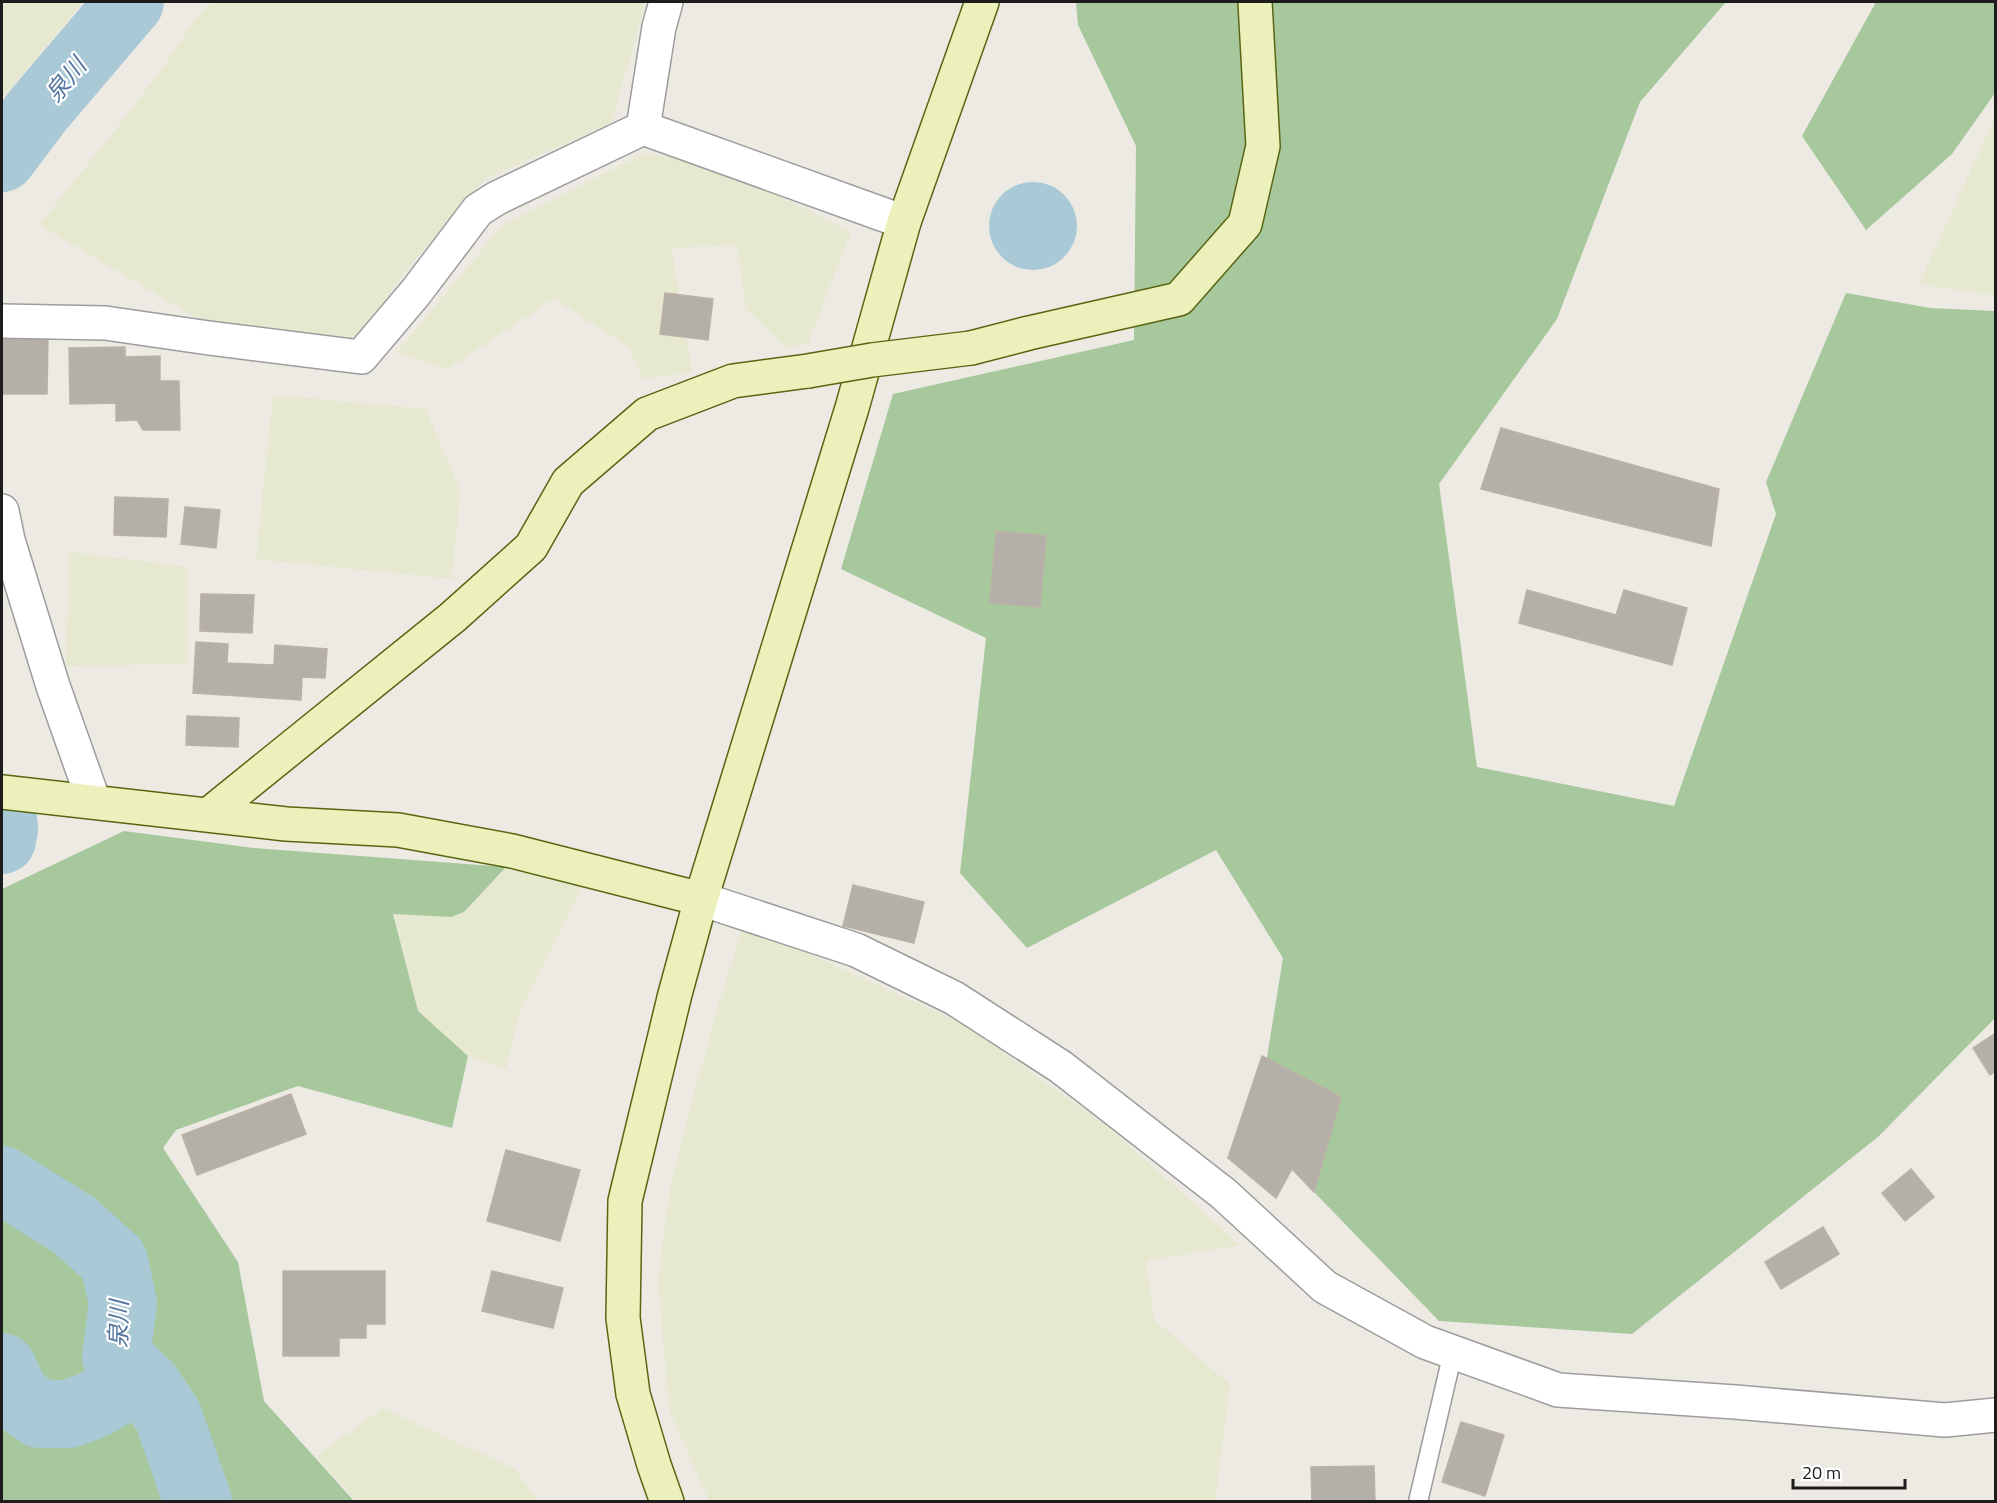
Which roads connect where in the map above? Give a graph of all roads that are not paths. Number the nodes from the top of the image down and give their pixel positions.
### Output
1 (666, 2) edge
2 (982, 2) edge
3 (1255, 2) edge
4 (644, 128) junction
5 (904, 222) junction
6 (2, 321) edge
7 (2, 511) edge
8 (2, 792) edge
9 (94, 802) junction
10 (208, 815) junction
11 (701, 898) junction
12 (1453, 1352) junction
13 (1995, 1415) edge
14 (667, 1502) edge
15 (1418, 1502) edge

1 - 4 street
2 - 5 street
3 - 10 street, bridge
4 - 5 street
4 - 6 street
5 - 11 street
7 - 9 street
8 - 9 street
9 - 10 street
10 - 11 street
11 - 12 street
11 - 14 street
12 - 13 street
12 - 15 lane

